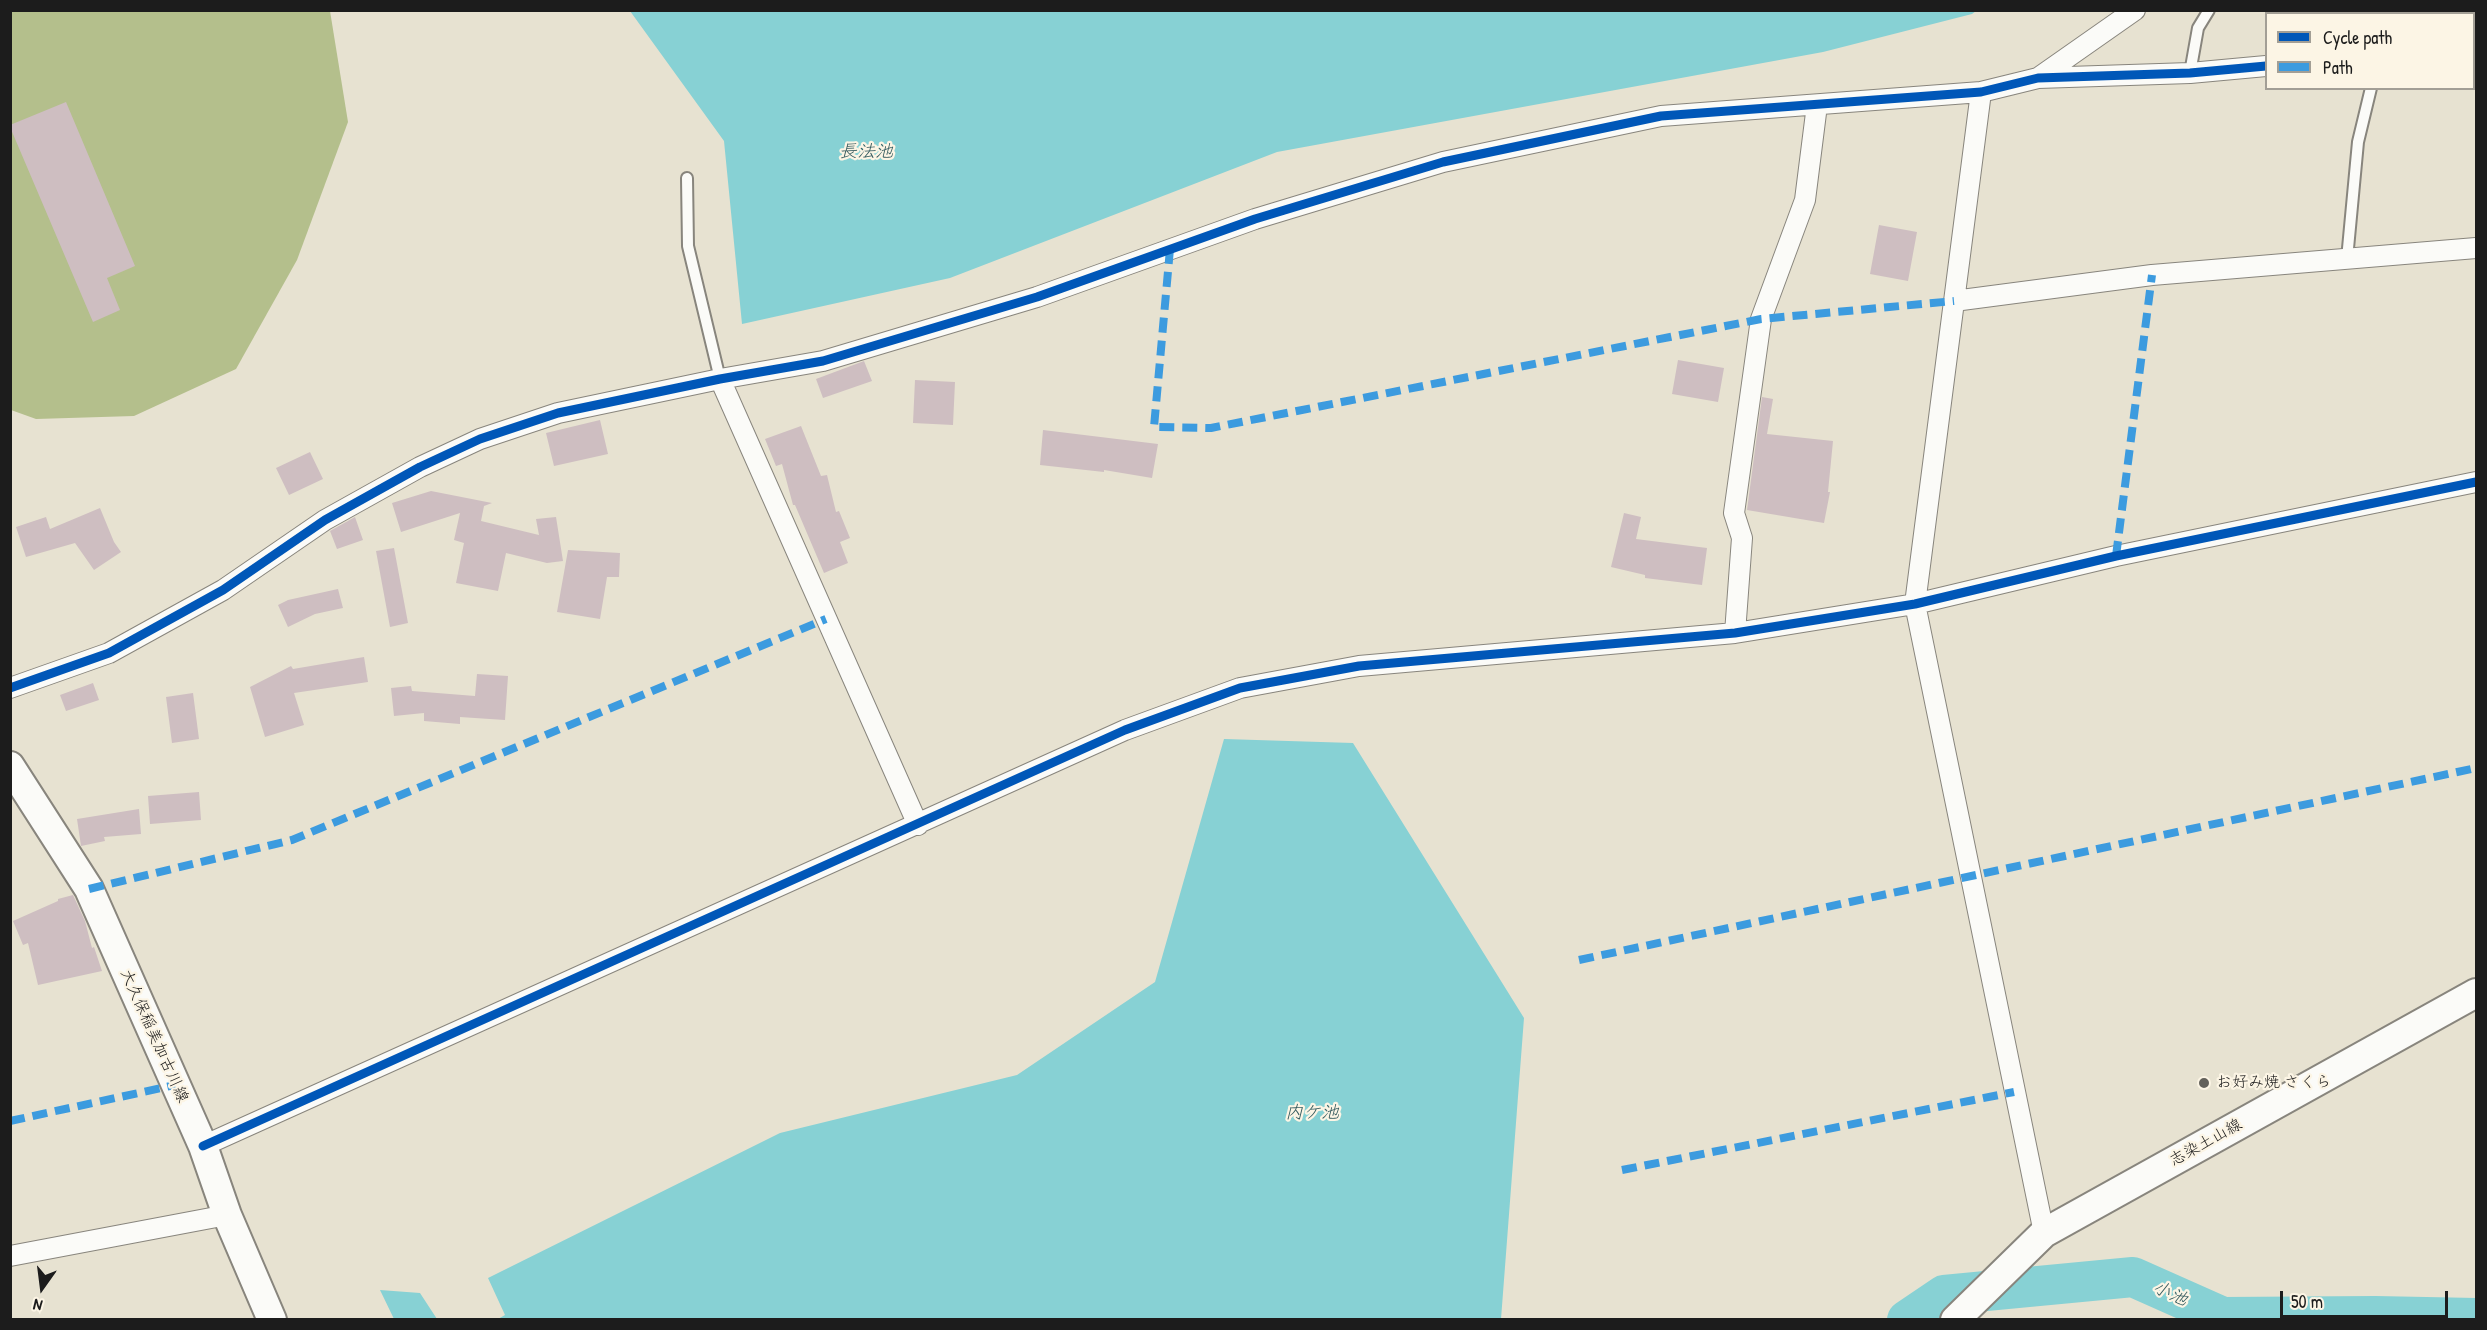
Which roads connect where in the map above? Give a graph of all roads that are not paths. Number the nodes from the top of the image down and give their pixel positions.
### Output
1 (2134, 10) edge
2 (2209, 10) edge
3 (2265, 66) edge
4 (2190, 73) junction
5 (2038, 78) junction
6 (2371, 90) edge
7 (1981, 92) junction
8 (1817, 105) junction
9 (687, 178) dead end
10 (2476, 248) edge
11 (2347, 259) junction
12 (1954, 301) junction
13 (720, 379) junction
14 (2476, 482) edge
15 (1915, 604) junction
16 (1735, 633) junction
17 (10, 688) edge
18 (10, 766) edge
19 (918, 825) junction
20 (2476, 993) edge
21 (203, 1146) junction
22 (226, 1215) junction
23 (2044, 1233) junction
24 (10, 1256) edge
25 (272, 1320) edge
26 (1955, 1320) edge

1 - 5 street
2 - 4 lane
3 - 4 street
4 - 5 street
5 - 7 street
6 - 11 lane
7 - 8 street
7 - 12 street
8 - 13 street
8 - 16 street
9 - 13 lane
10 - 11 street
11 - 12 street
12 - 15 street
13 - 17 street
13 - 19 street
14 - 15 street
15 - 16 street
15 - 23 street
16 - 19 street
18 - 21 main road, 大久保稲美加古川線
19 - 21 street
20 - 23 main road, 志染土山線
21 - 22 main road, 大久保稲美加古川線
22 - 24 street
22 - 25 main road, 大久保稲美加古川線
23 - 26 main road, 志染土山線

